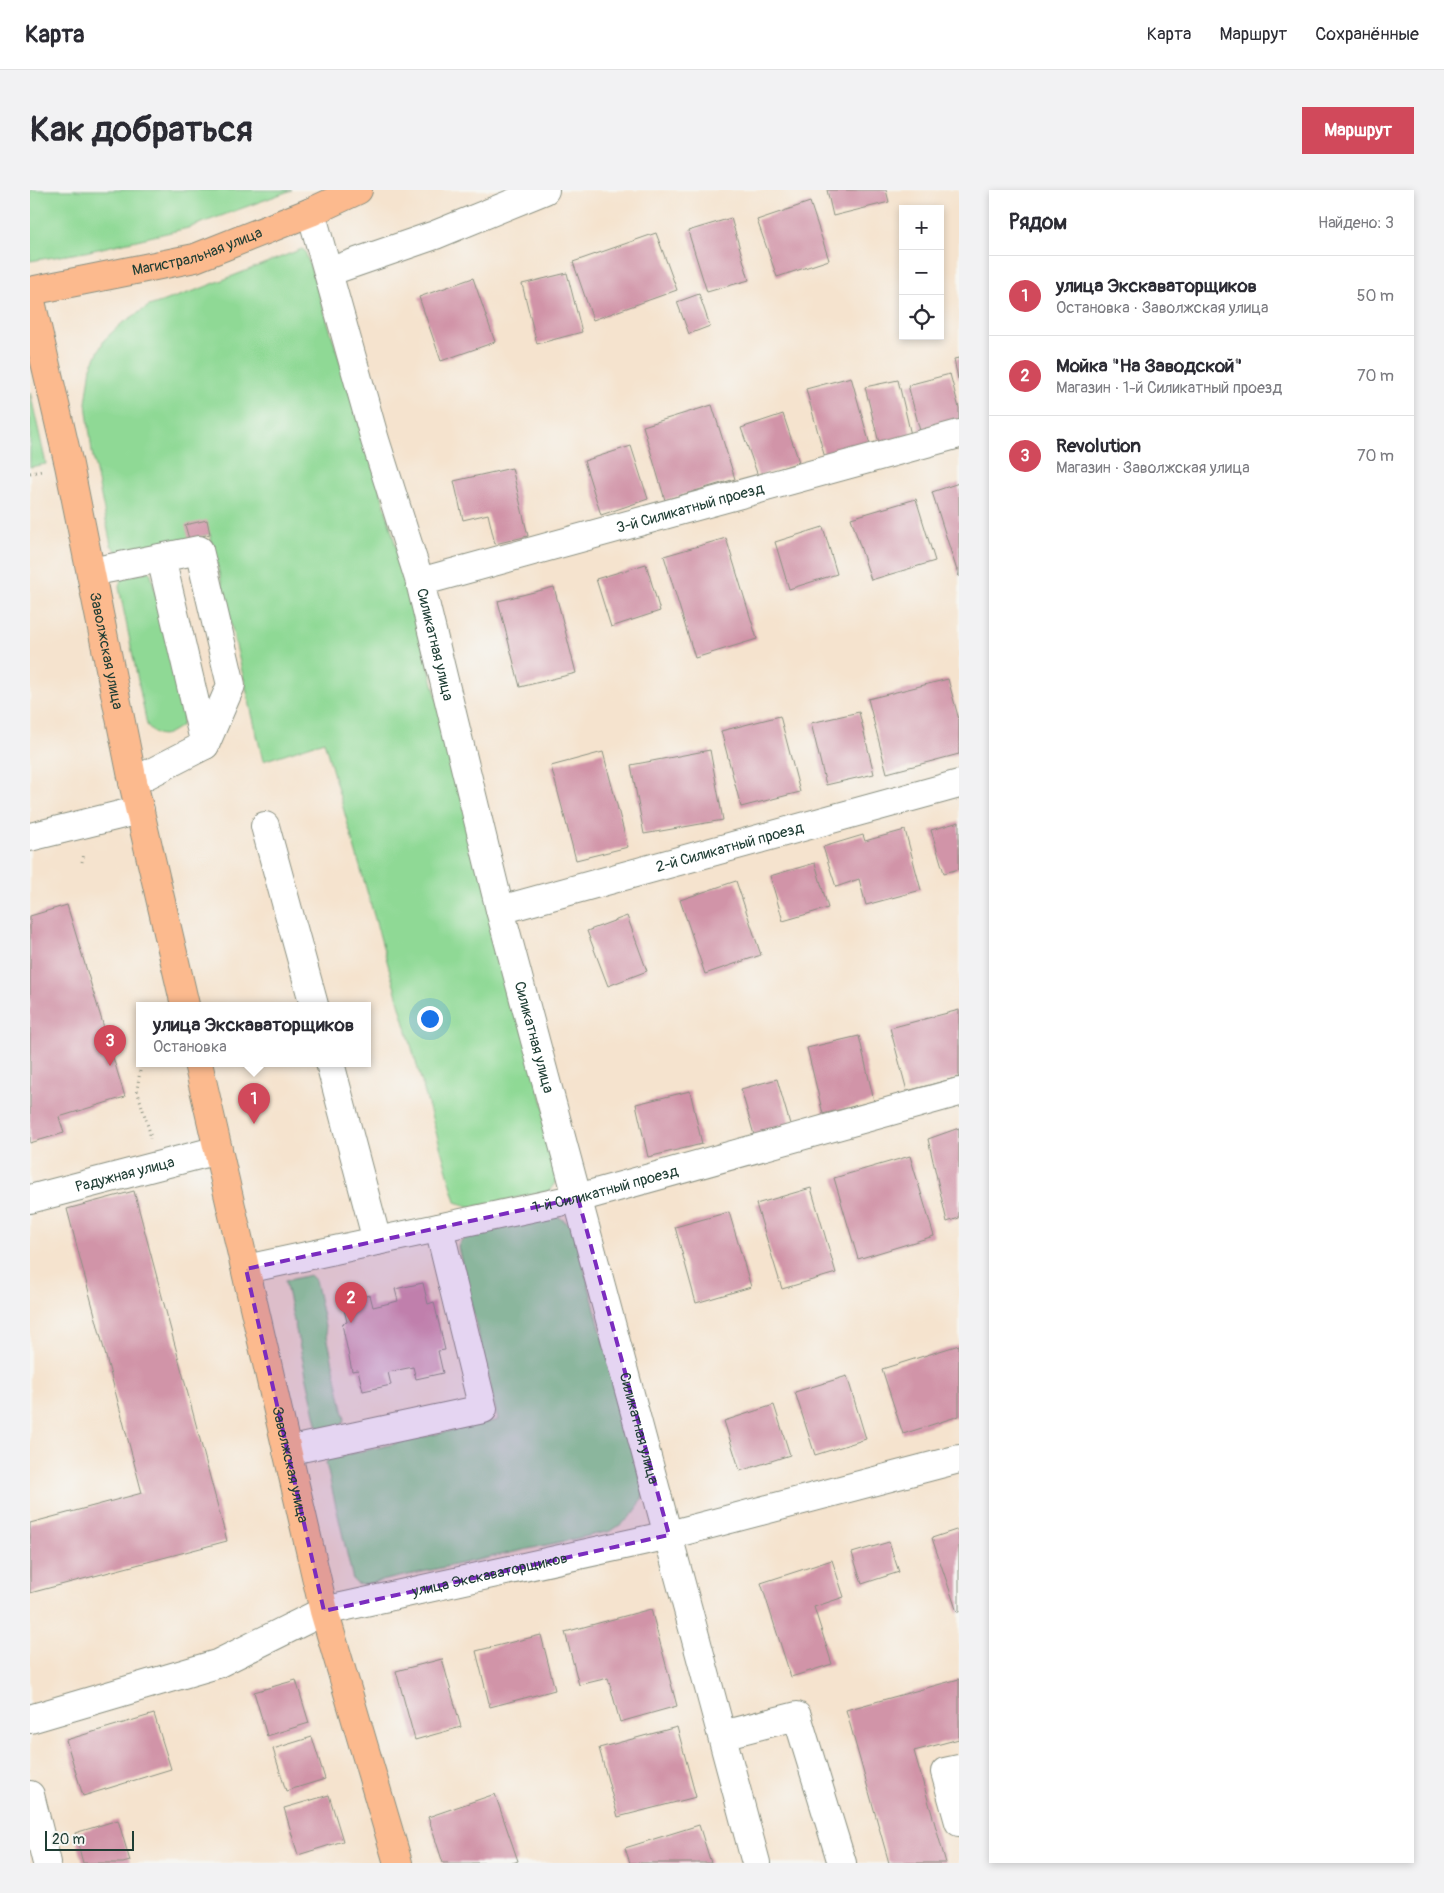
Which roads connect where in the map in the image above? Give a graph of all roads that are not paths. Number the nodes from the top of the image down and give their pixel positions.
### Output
1 (358, 190) edge
2 (545, 190) edge
3 (311, 212) junction
4 (328, 272) junction
5 (30, 290) edge
6 (30, 296) edge
7 (959, 434) edge
8 (161, 558) junction
9 (91, 572) junction
10 (420, 582) junction
11 (205, 745) junction
12 (133, 782) junction
13 (959, 784) edge
14 (140, 810) junction
15 (265, 826) dead end
16 (30, 837) edge
17 (500, 910) junction
18 (184, 1002) edge
19 (313, 1002) edge
20 (199, 1067) edge
21 (331, 1067) edge
22 (959, 1092) edge
23 (218, 1150) junction
24 (578, 1198) junction
25 (30, 1199) edge
26 (439, 1228) junction
27 (377, 1241) junction
28 (246, 1268) junction
29 (288, 1451) junction
30 (959, 1459) edge
31 (670, 1535) junction
32 (324, 1611) junction
33 (30, 1719) edge
34 (722, 1735) junction
35 (959, 1769) edge
36 (30, 1795) edge
37 (959, 1822) edge
38 (46, 1863) edge
39 (398, 1863) edge
40 (756, 1863) edge
41 (842, 1863) edge

1 - 3 main road, Магистральная улица
2 - 4 street
3 - 4 street, Силикатная улица
3 - 5 main road, Магистральная улица
4 - 10 street, Силикатная улица
6 - 9 main road, Заволжская улица
7 - 10 street, 3-й Силикатный проезд
8 - 9 street
8 - 11 street
8 - 11 street
9 - 12 main road, Заволжская улица
10 - 17 street, Силикатная улица
11 - 12 street
12 - 14 main road, Заволжская улица
13 - 17 street, 2-й Силикатный проезд
14 - 16 street
14 - 18 main road, Заволжская улица
15 - 19 street
17 - 24 street, Силикатная улица
20 - 23 main road, Заволжская улица
21 - 27 street
22 - 24 street, 1-й Силикатный проезд
23 - 25 street, Радужная улица
23 - 28 main road, Заволжская улица
24 - 26 street, 1-й Силикатный проезд
24 - 31 street, Силикатная улица
26 - 27 street, 1-й Силикатный проезд
26 - 29 street
27 - 28 street, 1-й Силикатный проезд
28 - 29 main road, Заволжская улица
29 - 32 main road, Заволжская улица
30 - 31 street, улица Экскаваторщиков
31 - 32 street, улица Экскаваторщиков
31 - 34 street, Силикатная улица
32 - 33 street, улица Экскаваторщиков
32 - 39 main road, Заволжская улица
34 - 40 street, Силикатная улица
34 - 41 street
35 - 37 street
36 - 38 street

